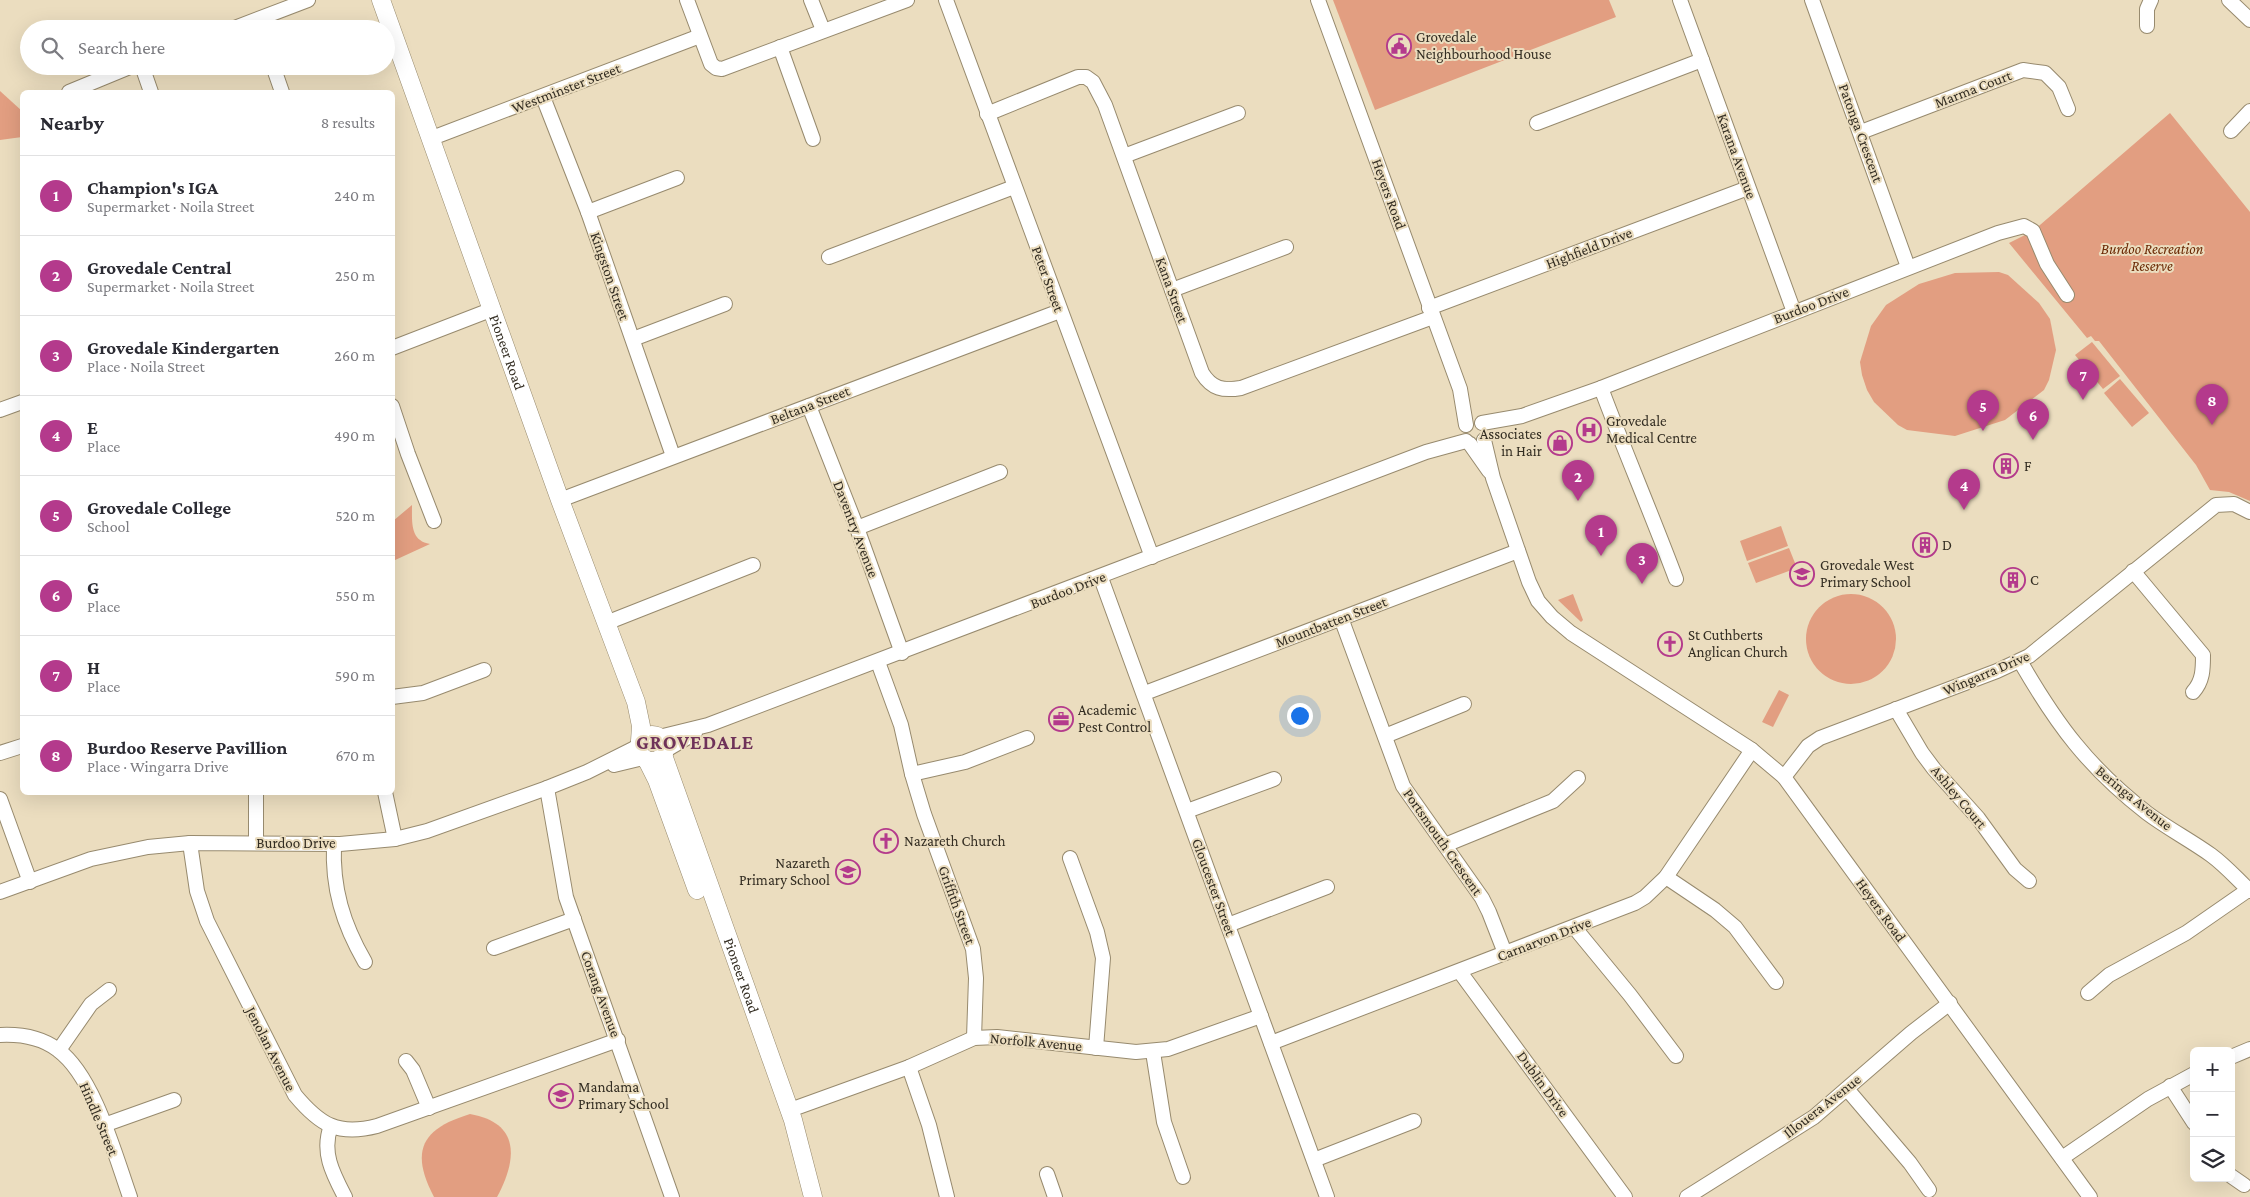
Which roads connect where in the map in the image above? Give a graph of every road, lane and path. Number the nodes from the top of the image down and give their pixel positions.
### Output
1 (308, 0) edge
2 (382, 0) edge
3 (687, 0) edge
4 (812, 0) edge
5 (907, 0) edge
6 (946, 0) edge
7 (1318, 0) edge
8 (1680, 0) edge
9 (1812, 0) edge
10 (2151, 0) edge
11 (2229, 0) edge
12 (266, 20) edge
13 (389, 20) edge
14 (2250, 20) edge
15 (2147, 26) dead end
16 (823, 30) junction
17 (395, 36) edge
18 (700, 36) junction
19 (780, 47) junction
20 (1702, 60) junction
21 (110, 75) edge
22 (145, 75) edge
23 (276, 75) edge
24 (74, 90) edge
25 (150, 90) edge
26 (281, 90) edge
27 (543, 97) junction
28 (2068, 109) dead end
29 (2250, 111) edge
30 (1238, 112) dead end
31 (987, 114) junction
32 (1537, 123) dead end
33 (2231, 131) dead end
34 (1861, 132) junction
35 (432, 138) junction
36 (812, 139) dead end
37 (1124, 156) junction
38 (677, 178) dead end
39 (1014, 187) junction
40 (1748, 188) junction
41 (588, 212) junction
42 (1286, 247) dead end
43 (829, 257) dead end
44 (1908, 267) junction
45 (1172, 290) junction
46 (2067, 294) dead end
47 (724, 304) dead end
48 (493, 310) junction
49 (1060, 311) junction
50 (1794, 312) junction
51 (1431, 313) junction
52 (632, 339) junction
53 (395, 347) edge
54 (1601, 388) junction
55 (20, 403) edge
56 (809, 406) junction
57 (0, 410) edge
58 (395, 415) edge
59 (1474, 433) junction
60 (673, 456) junction
61 (1000, 472) dead end
62 (560, 500) junction
63 (2250, 512) edge
64 (434, 522) dead end
65 (857, 528) junction
66 (1519, 553) junction
67 (1152, 558) junction
68 (753, 566) dead end
69 (2133, 571) junction
70 (1101, 578) junction
71 (1676, 579) dead end
72 (1341, 618) junction
73 (606, 623) junction
74 (902, 653) junction
75 (2020, 661) junction
76 (878, 662) junction
77 (484, 670) dead end
78 (2193, 692) dead end
79 (1145, 693) junction
80 (395, 696) edge
81 (1464, 704) dead end
82 (1896, 709) junction
83 (1385, 736) junction
84 (1026, 738) dead end
85 (20, 747) edge
86 (652, 748) junction
87 (1752, 750) junction
88 (0, 753) edge
89 (912, 774) junction
90 (1784, 777) junction
91 (1578, 778) dead end
92 (1274, 779) dead end
93 (547, 788) junction
94 (256, 795) edge
95 (386, 795) edge
96 (0, 799) edge
97 (1187, 811) junction
98 (395, 839) junction
99 (256, 843) junction
100 (190, 844) junction
101 (334, 844) junction
102 (1445, 845) junction
103 (1070, 858) dead end
104 (1666, 876) junction
105 (2029, 881) dead end
106 (30, 882) junction
107 (1327, 888) dead end
108 (2249, 891) edge
109 (0, 892) edge
110 (574, 919) junction
111 (1228, 925) junction
112 (1574, 928) junction
113 (494, 948) dead end
114 (1505, 954) junction
115 (366, 962) dead end
116 (1460, 972) junction
117 (1776, 982) dead end
118 (109, 990) dead end
119 (2088, 993) dead end
120 (1950, 1003) junction
121 (1261, 1016) junction
122 (0, 1035) edge
123 (974, 1038) junction
124 (618, 1040) junction
125 (1271, 1043) junction
126 (1096, 1048) junction
127 (2250, 1049) edge
128 (59, 1050) junction
129 (1153, 1052) junction
130 (2235, 1055) edge
131 (1676, 1056) dead end
132 (406, 1061) dead end
133 (909, 1067) junction
134 (2190, 1076) edge
135 (2170, 1086) junction
136 (1847, 1089) junction
137 (174, 1100) dead end
138 (429, 1108) junction
139 (784, 1112) junction
140 (2190, 1117) edge
141 (1414, 1121) dead end
142 (104, 1125) junction
143 (331, 1126) junction
144 (2062, 1158) junction
145 (1314, 1160) junction
146 (1047, 1174) dead end
147 (1183, 1176) dead end
148 (2235, 1179) edge
149 (2244, 1185) dead end
150 (1929, 1190) dead end
151 (130, 1197) edge
152 (344, 1197) edge
153 (672, 1197) edge
154 (804, 1197) edge
155 (813, 1197) edge
156 (946, 1197) edge
157 (1055, 1197) edge
158 (1327, 1197) edge
159 (1625, 1197) edge
160 (1687, 1197) edge
161 (2090, 1197) edge

1 - 12 street
2 - 13 main road, Pioneer Road
3 - 18 street
4 - 16 street
5 - 16 street
6 - 31 street, Peter Street
7 - 51 street, Heyers Road
8 - 20 street, Karana Avenue
9 - 34 street, Patonga Crescent
10 - 15 street
11 - 14 street
16 - 19 street
17 - 35 main road, Pioneer Road
18 - 19 street
18 - 27 street, Westminster Street
19 - 36 street
20 - 32 street
20 - 40 street, Karana Avenue
21 - 24 street
22 - 25 street
23 - 26 street
27 - 35 street, Westminster Street
27 - 41 street, Kingston Street
28 - 34 street, Marma Court
29 - 33 street
30 - 37 street
31 - 37 street, Kana Street
31 - 39 street, Peter Street
34 - 44 street, Patonga Crescent
35 - 48 main road, Pioneer Road
37 - 45 street, Kana Street
38 - 41 street
39 - 43 street
39 - 49 street, Peter Street
40 - 50 street, Karana Avenue
40 - 51 street, Highfield Drive
41 - 52 street, Kingston Street
42 - 45 street
44 - 46 street, Burdoo Drive
44 - 50 street, Burdoo Drive
45 - 51 street, Kana Street
47 - 52 street
48 - 53 street
48 - 62 main road, Pioneer Road
49 - 56 street, Beltana Street
49 - 67 street, Peter Street
50 - 54 street, Burdoo Drive
51 - 59 street, Heyers Road
52 - 60 street, Kingston Street
54 - 59 street, Burdoo Drive
54 - 71 street
55 - 57 street
56 - 60 street, Beltana Street
56 - 65 street, Daventry Avenue
58 - 64 street
59 - 66 street, Heyers Road
59 - 67 street, Burdoo Drive
60 - 62 street, Beltana Street
61 - 65 street
62 - 73 main road, Pioneer Road
63 - 69 street, Wingarra Drive
65 - 74 street, Daventry Avenue
66 - 72 street, Mountbatten Street
66 - 87 street, Heyers Road
67 - 70 street, Burdoo Drive
68 - 73 street
69 - 75 street, Wingarra Drive
69 - 78 street
70 - 74 street, Burdoo Drive
70 - 79 street, Gloucester Street
72 - 79 street, Mountbatten Street
72 - 83 street, Portsmouth Crescent
73 - 86 main road, Pioneer Road
74 - 76 street, Burdoo Drive
75 - 82 street, Wingarra Drive
75 - 108 street, Beringa Avenue
76 - 86 street, Burdoo Drive
76 - 89 street, Griffith Street
77 - 80 street
79 - 97 street, Gloucester Street
81 - 83 street
82 - 90 street, Wingarra Drive
82 - 105 street, Ashley Court
83 - 102 street, Portsmouth Crescent
84 - 89 street
85 - 88 street
86 - 93 street, Burdoo Drive
86 - 139 main road, Pioneer Road
87 - 90 street, Heyers Road
87 - 104 street, Carnarvon Drive
89 - 123 street, Griffith Street
90 - 120 street, Heyers Road
91 - 102 street
92 - 97 street
93 - 98 street, Burdoo Drive
93 - 110 street, Corang Avenue
94 - 99 street
95 - 98 street
96 - 106 street
97 - 111 street, Gloucester Street
98 - 101 street, Burdoo Drive
99 - 100 street, Burdoo Drive
99 - 101 street, Burdoo Drive
100 - 106 street, Burdoo Drive
100 - 143 street, Jenolan Avenue
101 - 115 street
102 - 114 street, Portsmouth Crescent
103 - 126 street
104 - 112 street, Carnarvon Drive
104 - 117 street
106 - 109 street, Burdoo Drive
107 - 111 street
108 - 119 street
110 - 113 street
110 - 124 street, Corang Avenue
111 - 121 street, Gloucester Street
112 - 114 street, Carnarvon Drive
112 - 131 street
114 - 116 street, Carnarvon Drive
116 - 125 street, Carnarvon Drive
116 - 159 street, Dublin Drive
118 - 128 street
120 - 136 street, Illouera Avenue
120 - 144 street, Heyers Road
121 - 125 street, Gloucester Street
121 - 129 street, Norfolk Avenue
122 - 128 street, Hindle Street
123 - 126 street, Norfolk Avenue
123 - 133 street, Norfolk Avenue
124 - 138 street, Jenolan Avenue
124 - 153 street, Corang Avenue
125 - 145 street, Gloucester Street
126 - 129 street, Norfolk Avenue
127 - 130 street
128 - 142 street, Hindle Street
129 - 147 street
132 - 138 street
133 - 139 street, Norfolk Avenue
133 - 156 street
134 - 135 street
135 - 140 street
135 - 144 street
136 - 150 street
136 - 160 street, Illouera Avenue
137 - 142 street
138 - 143 street, Jenolan Avenue
139 - 154 main road, Pioneer Road
139 - 155 main road, Pioneer Road
141 - 145 street
142 - 151 street, Hindle Street
143 - 152 street
144 - 161 street, Heyers Road
145 - 158 street, Gloucester Street
146 - 157 street
148 - 149 street

